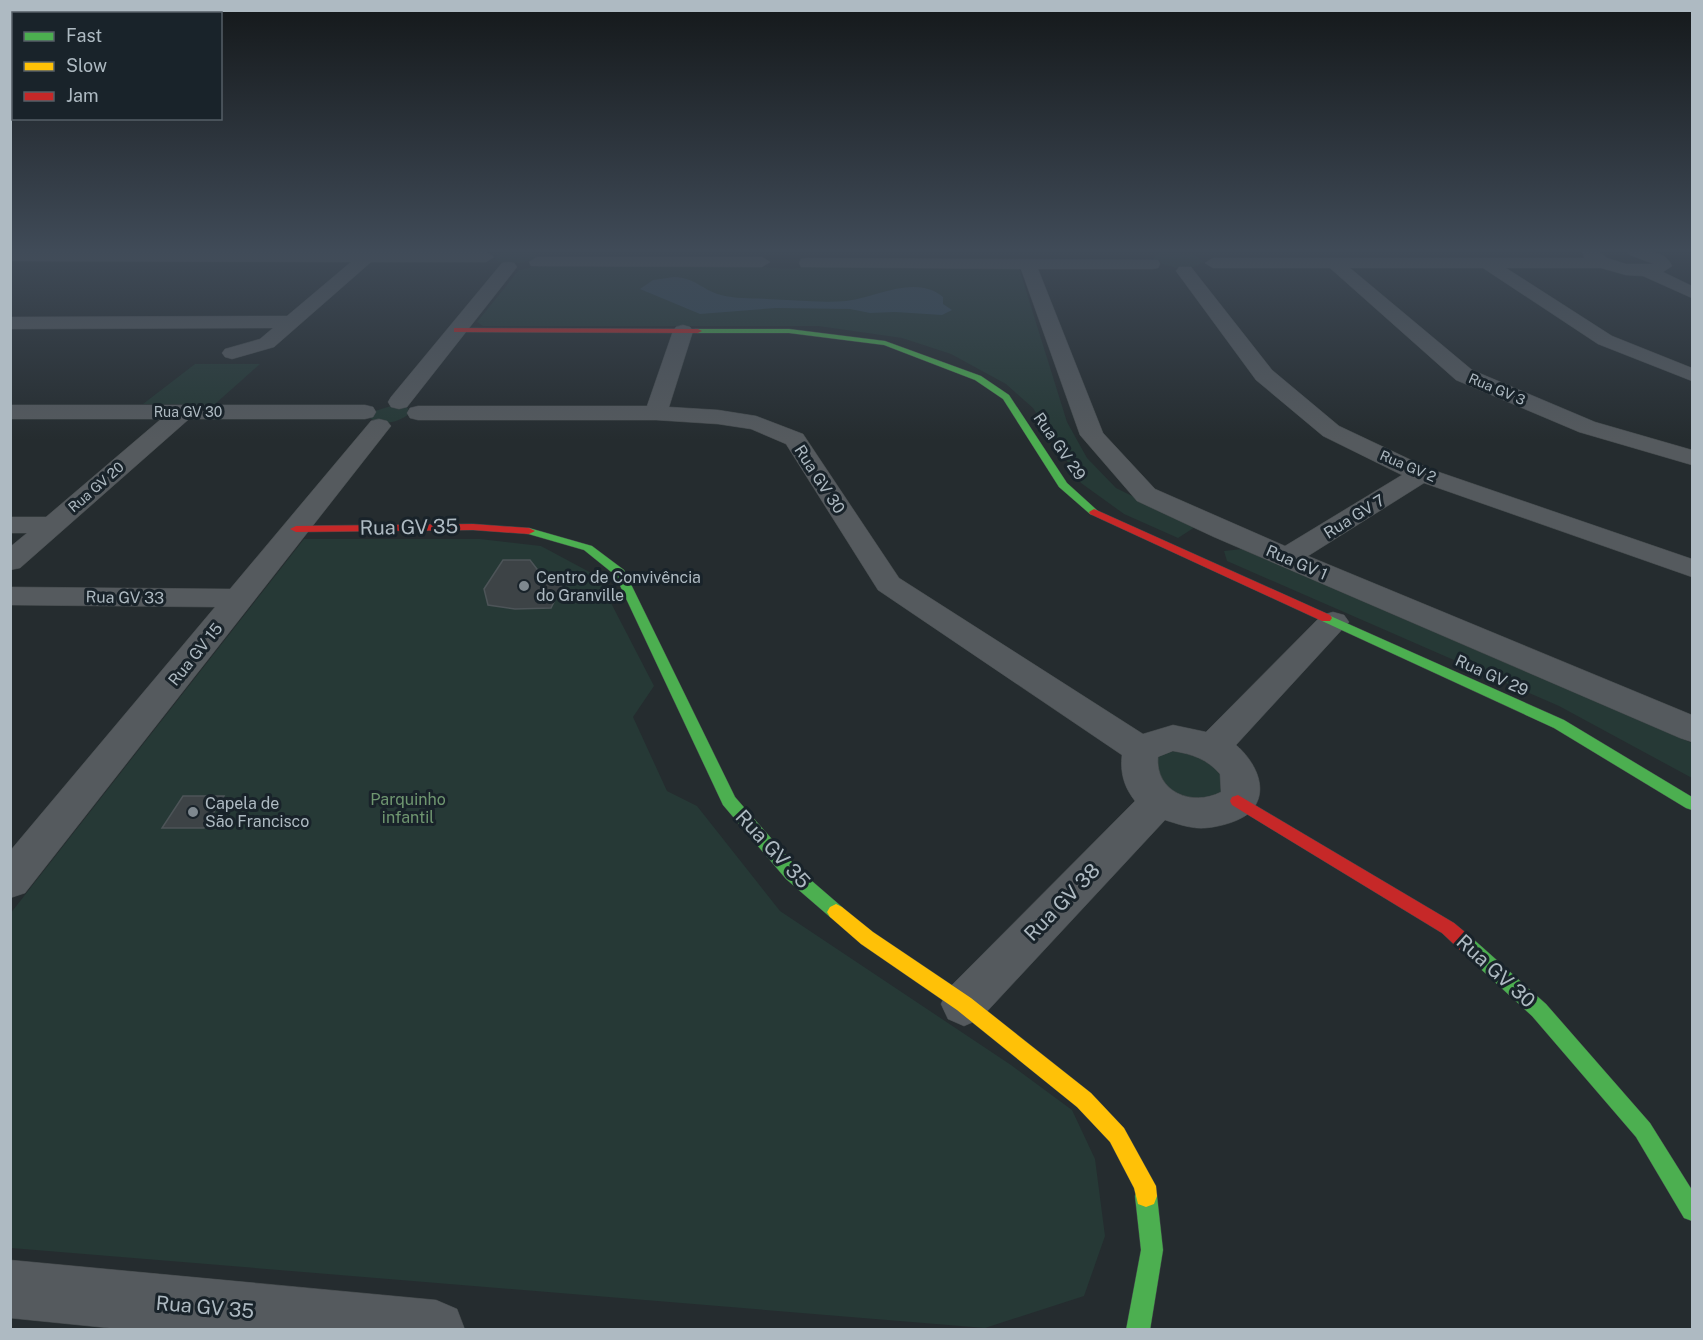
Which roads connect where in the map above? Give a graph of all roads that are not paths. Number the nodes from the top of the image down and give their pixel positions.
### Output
1 (300, 315) edge
2 (470, 315) edge
3 (1047, 315) edge
4 (1231, 315) edge
5 (1393, 315) edge
6 (1566, 315) edge
7 (291, 322) junction
8 (10, 323) edge
9 (458, 330) junction
10 (683, 331) junction
11 (232, 352) dead end
12 (1692, 375) edge
13 (408, 407) junction
14 (10, 412) edge
15 (182, 412) junction
16 (656, 412) junction
17 (372, 419) junction
18 (1692, 458) edge
19 (1421, 474) junction
20 (10, 525) edge
21 (52, 525) junction
22 (296, 529) junction
23 (1224, 531) junction
24 (1188, 557) junction
25 (1287, 557) junction
26 (10, 562) edge
27 (1692, 568) edge
28 (10, 596) edge
29 (240, 598) junction
30 (1333, 622) junction
31 (1692, 729) edge
32 (1212, 748) junction
33 (1141, 750) junction
34 (1160, 800) junction
35 (1238, 801) junction
36 (1692, 804) edge
37 (23, 849) edge
38 (10, 881) edge
39 (964, 1005) junction
40 (1692, 1210) edge
41 (10, 1289) edge
42 (313, 1323) edge
43 (436, 1329) edge
44 (1138, 1329) edge

1 - 7 street
2 - 9 street
3 - 23 street, Rua GV 1
4 - 19 street, Rua GV 2
5 - 18 street, Rua GV 3
6 - 12 street
7 - 8 street
7 - 11 street
9 - 10 street, Rua GV 29
9 - 13 street
10 - 16 street
10 - 24 street, Rua GV 29
13 - 16 street, Rua GV 30
13 - 17 street, Rua GV 30
14 - 15 street, Rua GV 30
15 - 17 street, Rua GV 30
15 - 21 street, Rua GV 20
16 - 33 street, Rua GV 30
17 - 22 street, Rua GV 15
19 - 25 street, Rua GV 7
19 - 27 street, Rua GV 2
20 - 21 street
21 - 26 street, Rua GV 20
22 - 29 street, Rua GV 15
22 - 39 street, Rua GV 35
23 - 24 street
23 - 25 street, Rua GV 1
24 - 30 street, Rua GV 29
25 - 31 street, Rua GV 1
28 - 29 street, Rua GV 33
29 - 37 street, Rua GV 15
30 - 32 street
30 - 36 street, Rua GV 29
32 - 33 street
32 - 35 street
33 - 34 street
34 - 35 street
34 - 39 street, Rua GV 38
35 - 40 street, Rua GV 30
37 - 38 street, Rua GV 15
39 - 44 street, Rua GV 35
41 - 42 street, Rua GV 35
42 - 43 street, Rua GV 35

